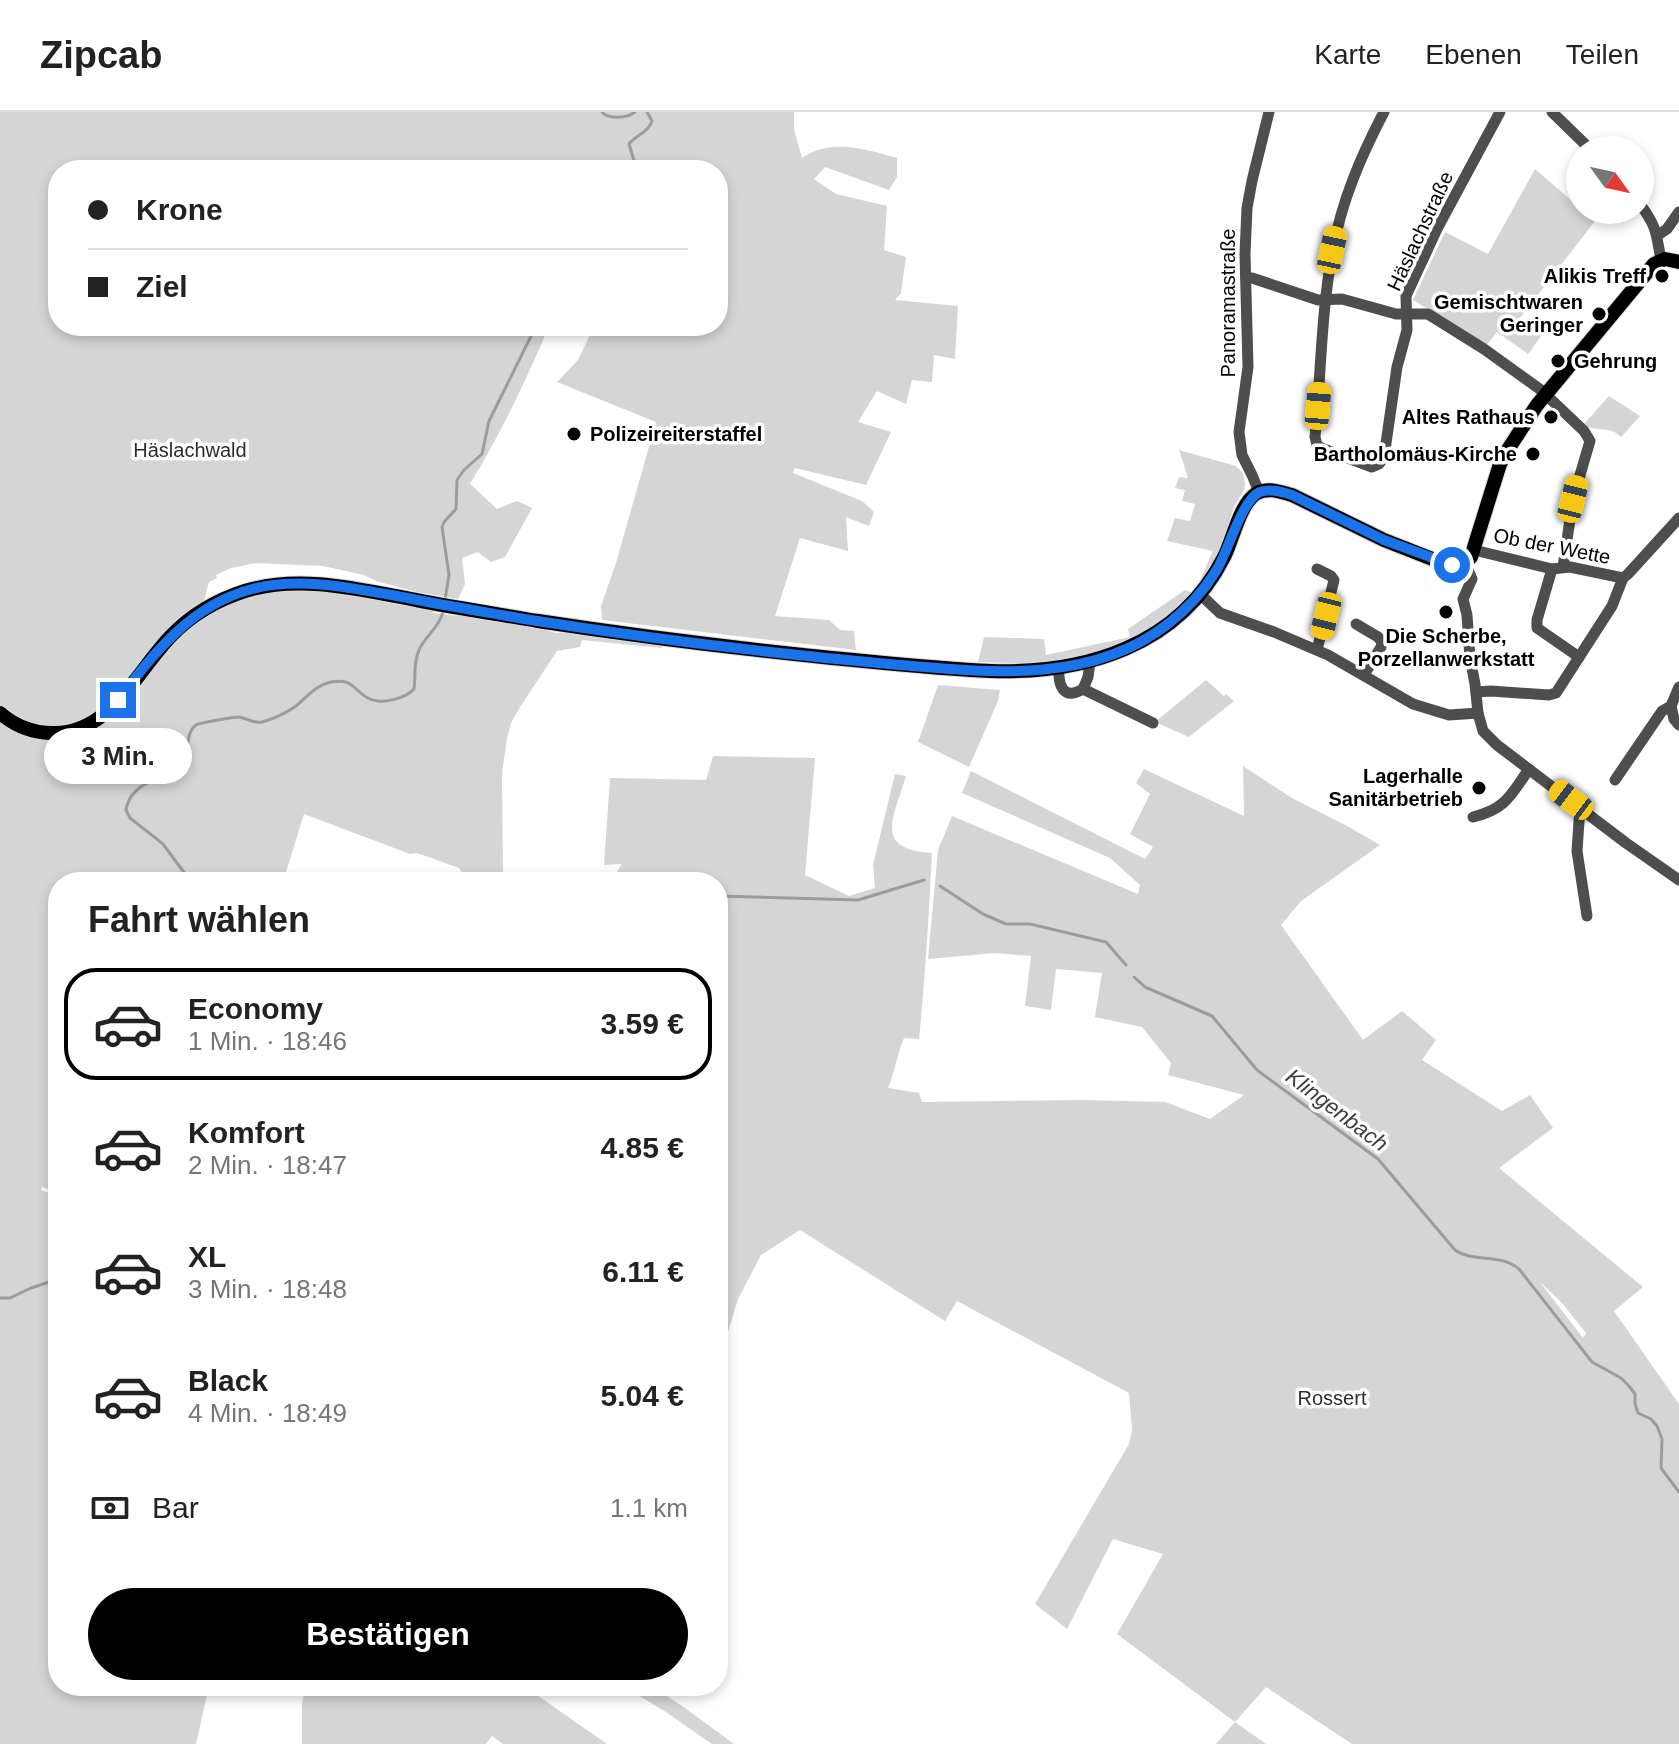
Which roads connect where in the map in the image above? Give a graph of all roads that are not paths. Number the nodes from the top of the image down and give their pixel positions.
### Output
1 (1269, 112) edge
2 (1384, 112) edge
3 (1500, 112) edge
4 (1552, 112) edge
5 (1577, 136) edge
6 (1679, 212) edge
7 (1652, 224) edge
8 (1658, 235) junction
9 (1661, 260) junction
10 (1679, 262) edge
11 (1246, 278) junction
12 (1326, 300) junction
13 (1406, 315) junction
14 (1545, 394) junction
15 (1259, 492) junction
16 (1679, 518) edge
17 (1469, 556) junction
18 (1558, 568) junction
19 (1317, 569) dead end
20 (1623, 578) junction
21 (1200, 594) junction
22 (1356, 624) dead end
23 (1317, 650) junction
24 (1579, 657) junction
25 (1090, 662) junction
26 (1059, 668) junction
27 (1364, 675) junction
28 (1679, 687) edge
29 (1083, 689) junction
30 (1476, 692) junction
31 (1671, 706) junction
32 (0, 713) edge
33 (1478, 713) junction
34 (1153, 723) dead end
35 (1679, 725) edge
36 (1529, 769) junction
37 (1615, 780) dead end
38 (1580, 807) junction
39 (1473, 817) dead end
40 (1679, 880) edge
41 (1587, 916) dead end

1 - 11 street, Panoramastraße
2 - 12 street
3 - 13 street, Häslachstraße
4 - 5 street
6 - 8 street
7 - 8 street
8 - 9 street
9 - 10 main road
9 - 14 main road
11 - 12 street
11 - 15 street, Panoramastraße
12 - 13 street
12 - 13 street, Häslachstraße
13 - 14 street
14 - 17 main road
14 - 18 street
15 - 17 main road
15 - 21 main road
16 - 20 street
17 - 18 street, Ob der Wette
17 - 30 street
18 - 20 street, Ob der Wette
18 - 24 street
19 - 23 street
20 - 24 street
21 - 23 street
21 - 25 main road
22 - 27 street
23 - 27 street
24 - 30 street
25 - 26 main road
25 - 29 street
26 - 29 street
26 - 32 main road
27 - 33 street
28 - 31 street
29 - 34 street
30 - 33 street
31 - 35 street
31 - 37 street
33 - 36 street
36 - 38 street
36 - 39 street
38 - 40 street
38 - 41 street

